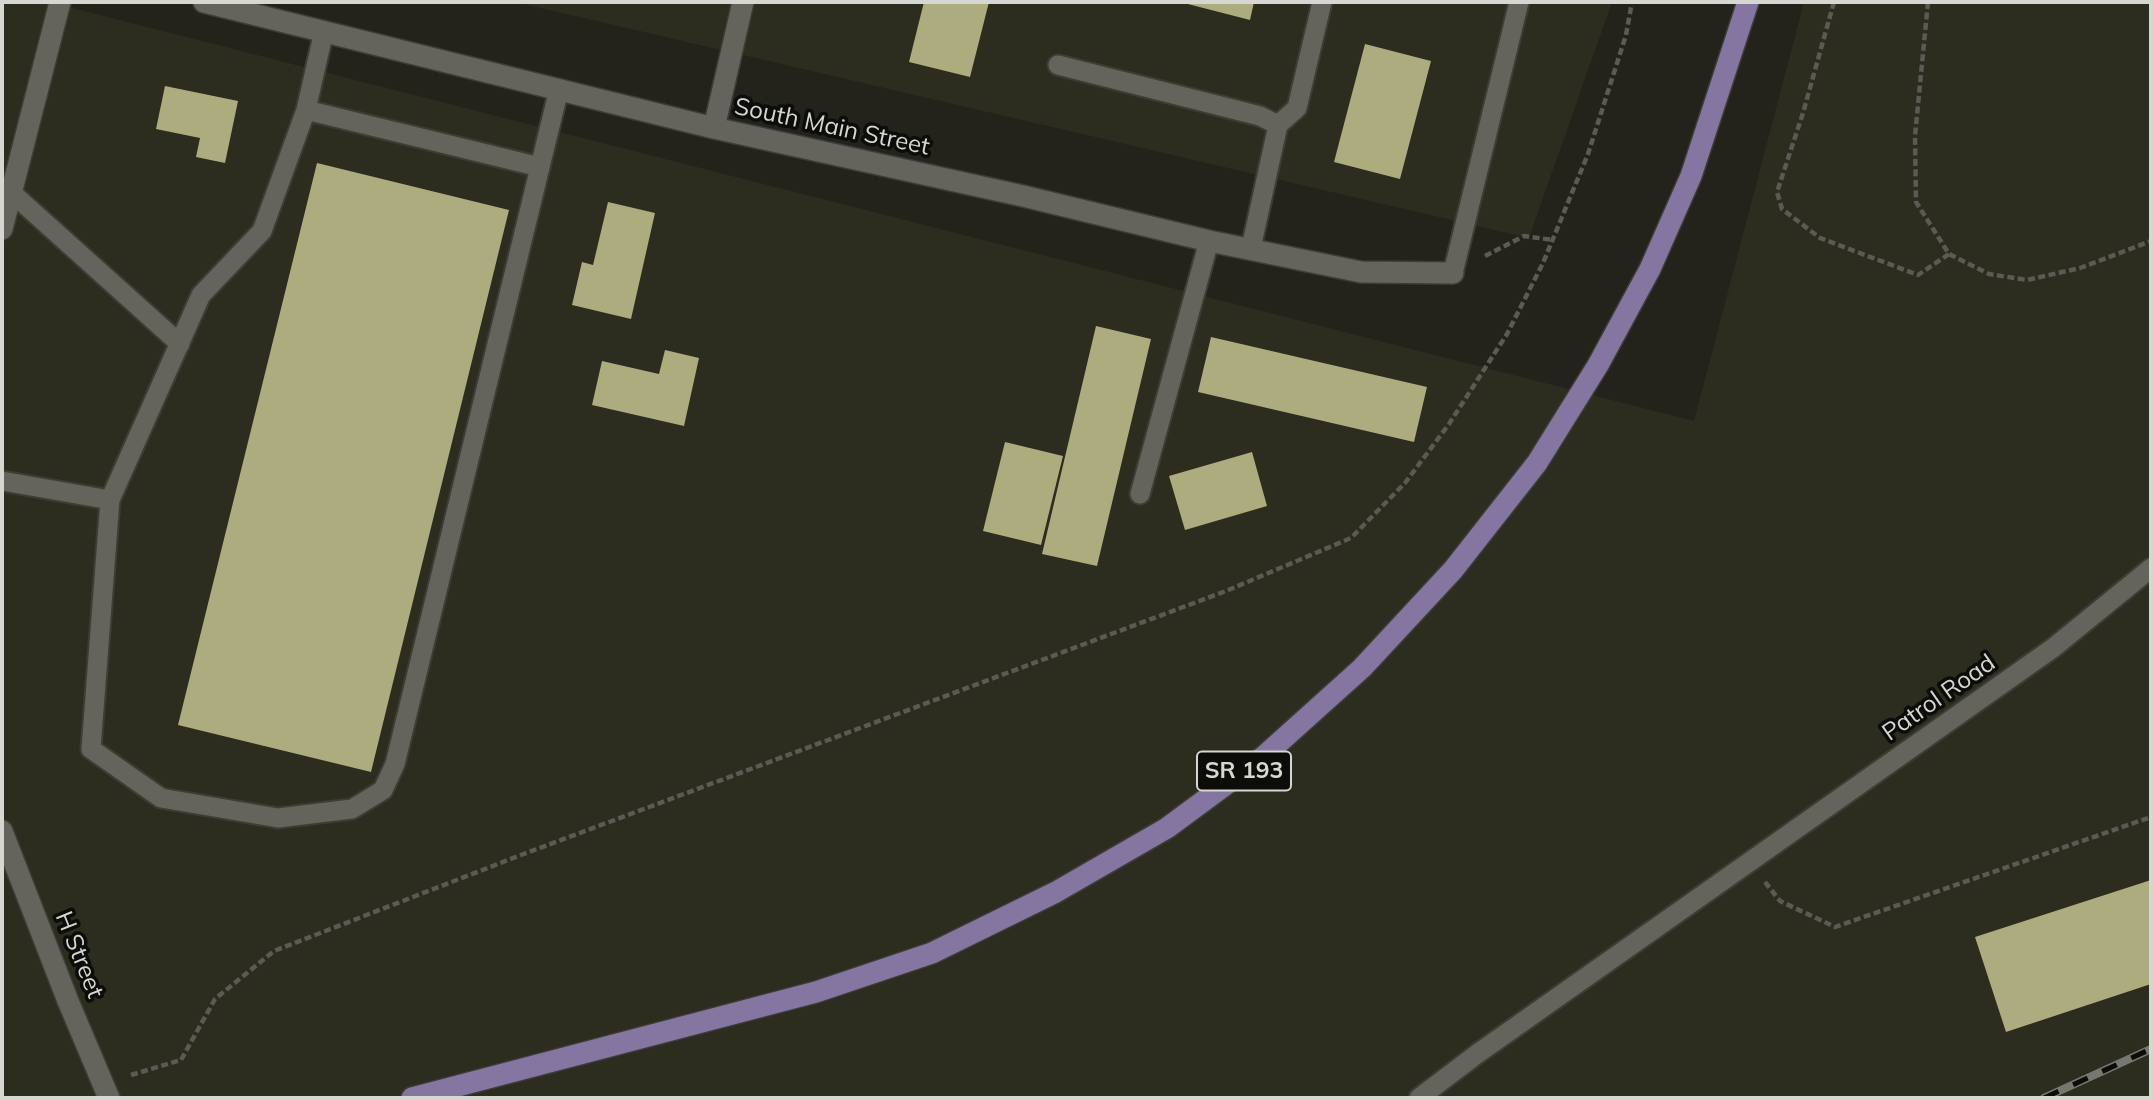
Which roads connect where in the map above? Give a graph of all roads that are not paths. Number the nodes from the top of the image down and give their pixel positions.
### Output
1 (60, 2) edge
2 (204, 2) edge
3 (743, 2) edge
4 (1322, 2) edge
5 (1519, 2) edge
6 (1748, 2) edge
7 (324, 31) junction
8 (1058, 65) dead end
9 (559, 89) junction
10 (306, 110) junction
11 (1278, 125) junction
12 (714, 128) junction
13 (540, 167) junction
14 (12, 194) junction
15 (2, 229) edge
16 (1209, 241) junction
17 (1251, 248) junction
18 (1453, 273) joint
19 (180, 344) junction
20 (2, 481) edge
21 (1140, 494) dead end
22 (110, 500) junction
23 (2151, 568) edge
24 (2, 831) edge
25 (109, 1098) edge
26 (412, 1098) edge
27 (1419, 1098) edge

1 - 14 street
2 - 7 street, South Main Street
3 - 12 street
4 - 11 lane
5 - 18 lane
6 - 26 main road, SR 193
7 - 9 street, South Main Street
7 - 10 lane
8 - 11 lane
9 - 12 street, South Main Street
9 - 13 lane
10 - 13 lane
10 - 19 lane
11 - 17 lane
12 - 16 street, South Main Street
13 - 22 lane
14 - 15 street
14 - 19 lane
16 - 17 street, South Main Street
16 - 21 lane
17 - 18 street, South Main Street
19 - 22 lane
20 - 22 lane
23 - 27 lane, Patrol Road
24 - 25 street, H Street

